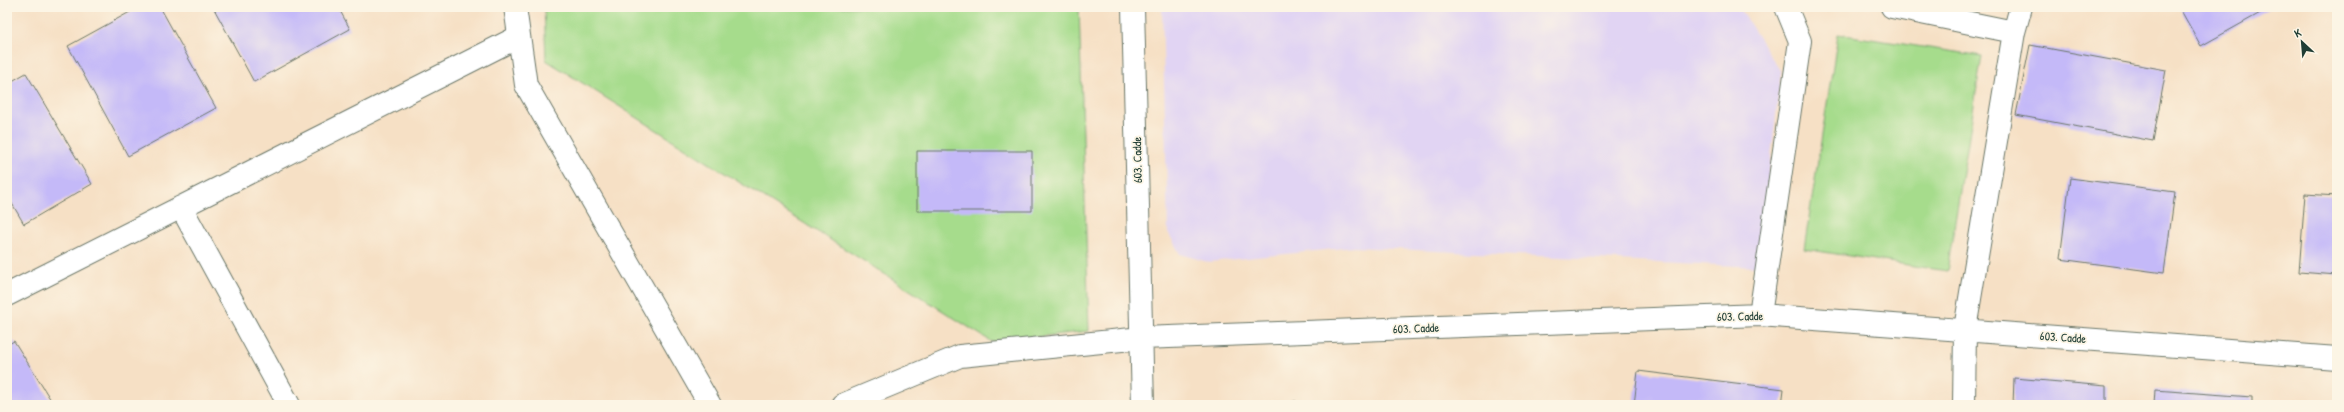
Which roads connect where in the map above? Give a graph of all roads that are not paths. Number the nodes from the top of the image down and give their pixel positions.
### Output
1 (515, 7) edge
2 (1133, 7) edge
3 (1786, 7) edge
4 (1892, 7) edge
5 (2020, 7) edge
6 (2014, 32) junction
7 (518, 37) junction
8 (181, 207) junction
9 (7, 295) edge
10 (1760, 315) junction
11 (1965, 330) junction
12 (1142, 338) junction
13 (2337, 358) edge
14 (289, 405) edge
15 (710, 405) edge
16 (842, 405) edge
17 (1143, 405) edge
18 (1964, 405) edge

1 - 7 street
2 - 12 street, 603. Cadde
3 - 10 street
4 - 6 street
5 - 6 street
6 - 11 street
7 - 8 street
7 - 15 street
8 - 9 street
8 - 14 street
10 - 11 street, 603. Cadde
10 - 12 street, 603. Cadde
11 - 13 street, 603. Cadde
11 - 18 street
12 - 16 street
12 - 17 street, 603. Cadde

